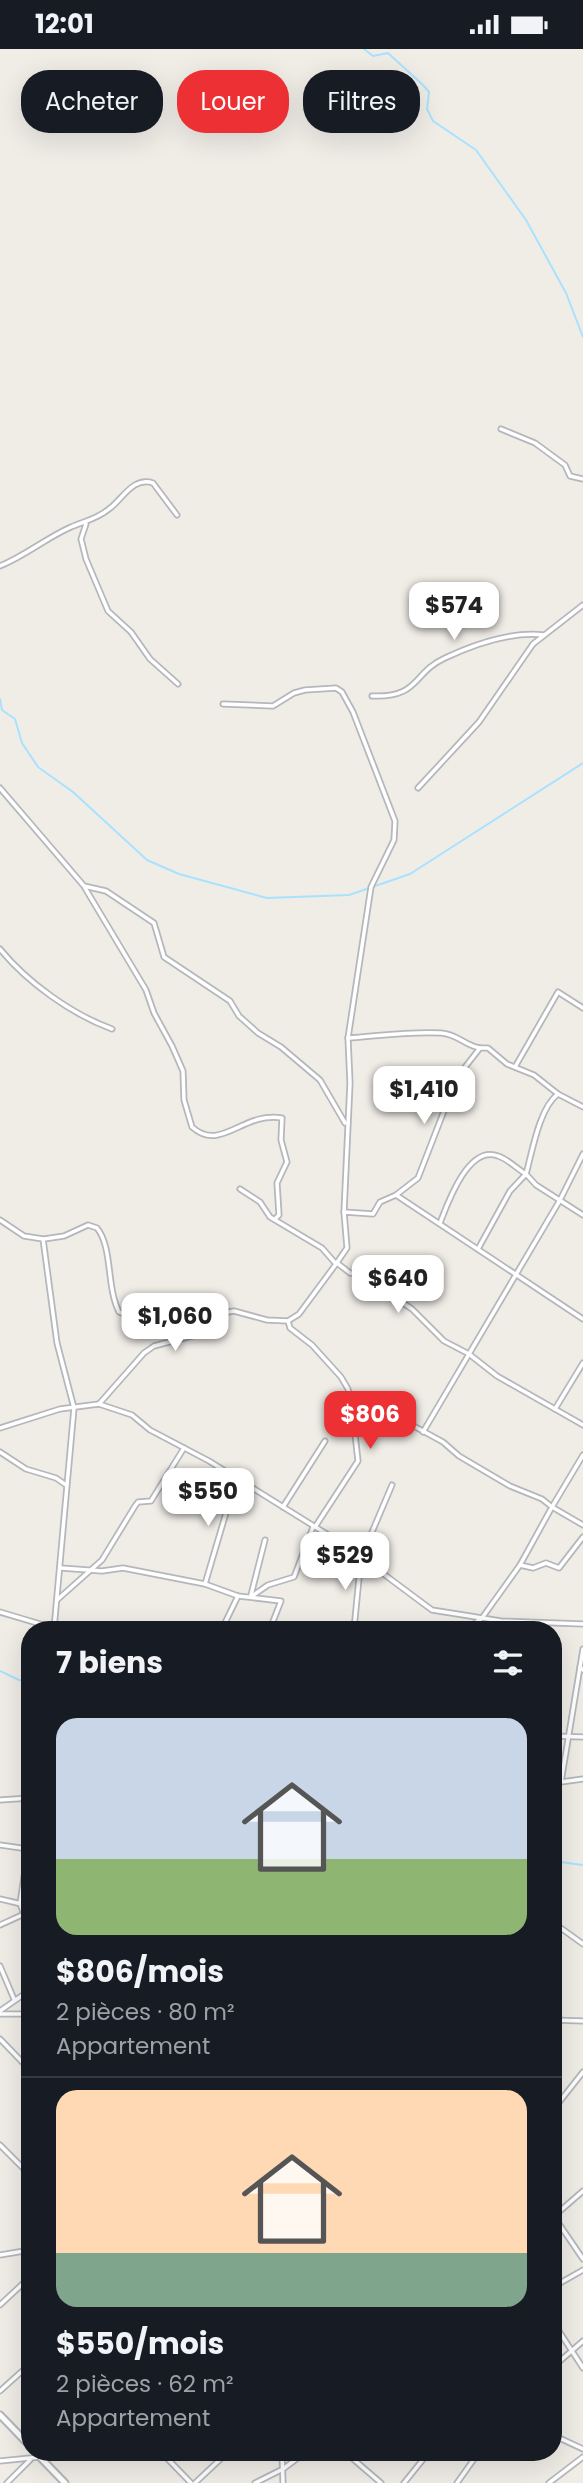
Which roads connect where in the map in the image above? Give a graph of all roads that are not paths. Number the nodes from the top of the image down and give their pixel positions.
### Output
1 (501, 429) dead end
2 (583, 478) edge
3 (177, 515) dead end
4 (86, 524) junction
5 (0, 566) edge
6 (583, 605) edge
7 (544, 635) junction
8 (178, 684) dead end
9 (372, 696) dead end
10 (223, 704) dead end
11 (418, 787) dead end
12 (0, 788) edge
13 (84, 886) junction
14 (0, 949) edge
15 (583, 1008) edge
16 (112, 1029) dead end
17 (348, 1038) junction
18 (480, 1048) junction
19 (515, 1067) junction
20 (558, 1094) junction
21 (583, 1107) edge
22 (346, 1124) junction
23 (583, 1154) edge
24 (526, 1174) junction
25 (240, 1189) dead end
26 (396, 1195) junction
27 (560, 1200) junction
28 (344, 1212) junction
29 (583, 1215) edge
30 (275, 1219) junction
31 (0, 1220) edge
32 (440, 1223) junction
33 (43, 1239) junction
34 (478, 1249) junction
35 (337, 1264) junction
36 (516, 1274) junction
37 (583, 1319) edge
38 (288, 1321) junction
39 (183, 1339) junction
40 (469, 1354) junction
41 (583, 1363) edge
42 (99, 1404) junction
43 (74, 1408) junction
44 (352, 1408) junction
45 (555, 1409) junction
46 (583, 1425) edge
47 (0, 1428) edge
48 (423, 1432) junction
49 (325, 1441) dead end
50 (184, 1448) junction
51 (0, 1452) edge
52 (583, 1455) edge
53 (236, 1479) junction
54 (392, 1485) dead end
55 (66, 1486) junction
56 (283, 1507) junction
57 (552, 1507) junction
58 (583, 1525) edge
59 (314, 1527) junction
60 (583, 1537) edge
61 (265, 1540) dead end
62 (362, 1558) junction
63 (520, 1565) junction
64 (61, 1568) junction
65 (91, 1570) junction
66 (205, 1584) junction
67 (239, 1596) junction
68 (251, 1597) junction
69 (56, 1601) junction
70 (0, 1612) edge
71 (482, 1618) junction
72 (29, 1621) edge
73 (55, 1621) edge
74 (226, 1621) edge
75 (273, 1621) edge
76 (355, 1621) edge
77 (478, 1621) edge
78 (501, 1621) edge
79 (562, 1624) edge
80 (583, 1625) edge
81 (583, 1649) edge
82 (581, 1668) edge
83 (562, 1737) edge
84 (583, 1737) edge
85 (568, 1738) junction
86 (562, 1776) edge
87 (583, 1779) edge
88 (562, 1782) edge
89 (21, 1799) edge
90 (0, 1800) edge
91 (0, 1845) edge
92 (21, 1848) edge
93 (21, 1897) edge
94 (0, 1899) edge
95 (20, 1903) junction
96 (21, 1909) edge
97 (21, 1915) edge
98 (0, 1924) edge
99 (562, 1929) edge
100 (583, 1944) edge
101 (0, 1966) edge
102 (21, 1995) edge
103 (14, 1999) junction
104 (0, 2012) edge
105 (21, 2013) edge
106 (562, 2020) edge
107 (583, 2021) edge
108 (0, 2039) edge
109 (21, 2061) edge
110 (583, 2072) edge
111 (576, 2081) junction
112 (583, 2086) edge
113 (562, 2099) edge
114 (0, 2145) edge
115 (21, 2166) edge
116 (583, 2191) edge
117 (562, 2208) edge
118 (562, 2229) edge
119 (21, 2252) edge
120 (0, 2255) edge
121 (583, 2259) edge
122 (583, 2270) edge
123 (562, 2282) edge
124 (21, 2285) edge
125 (0, 2305) edge
126 (562, 2336) edge
127 (583, 2341) edge
128 (571, 2350) junction
129 (562, 2358) edge
130 (583, 2368) edge
131 (21, 2372) edge
132 (0, 2391) edge
133 (0, 2415) edge
134 (21, 2437) edge
135 (562, 2438) edge
136 (583, 2449) edge
137 (583, 2457) edge
138 (21, 2460) edge
139 (0, 2461) edge
140 (28, 2461) edge
141 (44, 2461) edge
142 (170, 2461) edge
143 (218, 2461) edge
144 (283, 2461) edge
145 (294, 2461) edge
146 (355, 2461) edge
147 (422, 2461) edge
148 (473, 2461) edge
149 (283, 2469) junction
150 (7, 2483) edge
151 (65, 2483) edge
152 (193, 2483) edge
153 (255, 2483) edge
154 (283, 2483) edge
155 (381, 2483) edge
156 (404, 2483) edge
157 (457, 2483) edge
158 (549, 2483) edge

1 - 2 street
3 - 4 street
4 - 5 street
4 - 8 street
6 - 7 street
7 - 9 street
7 - 11 street
10 - 17 street
12 - 13 street
13 - 22 street
13 - 30 street
14 - 16 street
15 - 19 street
17 - 18 street
17 - 22 street
18 - 19 street
18 - 26 street
19 - 20 street
20 - 21 street
20 - 24 street
22 - 28 street
23 - 27 street
24 - 27 street
24 - 32 street
24 - 34 street
25 - 30 street
26 - 28 street
26 - 32 street
27 - 29 street
27 - 36 street
28 - 35 street
30 - 35 street
31 - 33 street
32 - 34 street
33 - 39 street
33 - 43 street
34 - 36 street
35 - 38 street
35 - 40 street
36 - 37 street
36 - 40 street
38 - 39 street
38 - 44 street
39 - 42 street
40 - 45 street
40 - 48 street
41 - 45 street
42 - 43 street
42 - 50 street
43 - 47 street
43 - 55 street
44 - 48 street
44 - 59 street
45 - 46 street
48 - 57 street
49 - 56 street
50 - 53 street
50 - 65 street
51 - 55 street
52 - 57 street
53 - 56 street
53 - 66 street
54 - 62 street
55 - 64 street
56 - 59 street
57 - 58 street
57 - 63 street
59 - 62 street
59 - 68 street
60 - 63 street
61 - 68 street
62 - 71 street
62 - 76 street
63 - 71 street
64 - 65 street
64 - 69 street
65 - 66 street
65 - 69 street
66 - 67 street
67 - 68 street
67 - 74 street
68 - 75 street
69 - 73 street
70 - 72 street
71 - 77 street
71 - 78 street
79 - 80 street
81 - 82 street
82 - 85 street
83 - 85 street
84 - 85 street
85 - 86 street
87 - 88 street
89 - 90 street
91 - 92 street
93 - 95 street
94 - 95 street
95 - 96 street
97 - 98 street
99 - 100 street
101 - 103 street
102 - 103 street
103 - 104 street
104 - 105 street
106 - 107 street
108 - 109 street
110 - 111 street
111 - 112 street
111 - 113 street
114 - 115 street
116 - 117 street
118 - 121 street
119 - 120 street
122 - 123 street
124 - 125 street
126 - 128 street
127 - 128 street
128 - 129 street
128 - 130 street
131 - 132 street
133 - 134 street
135 - 136 street
137 - 158 street
138 - 139 street
140 - 150 street
141 - 151 street
142 - 152 street
143 - 152 street
144 - 149 street
145 - 149 street
146 - 155 street
147 - 156 street
148 - 157 street
149 - 153 street
149 - 154 street

